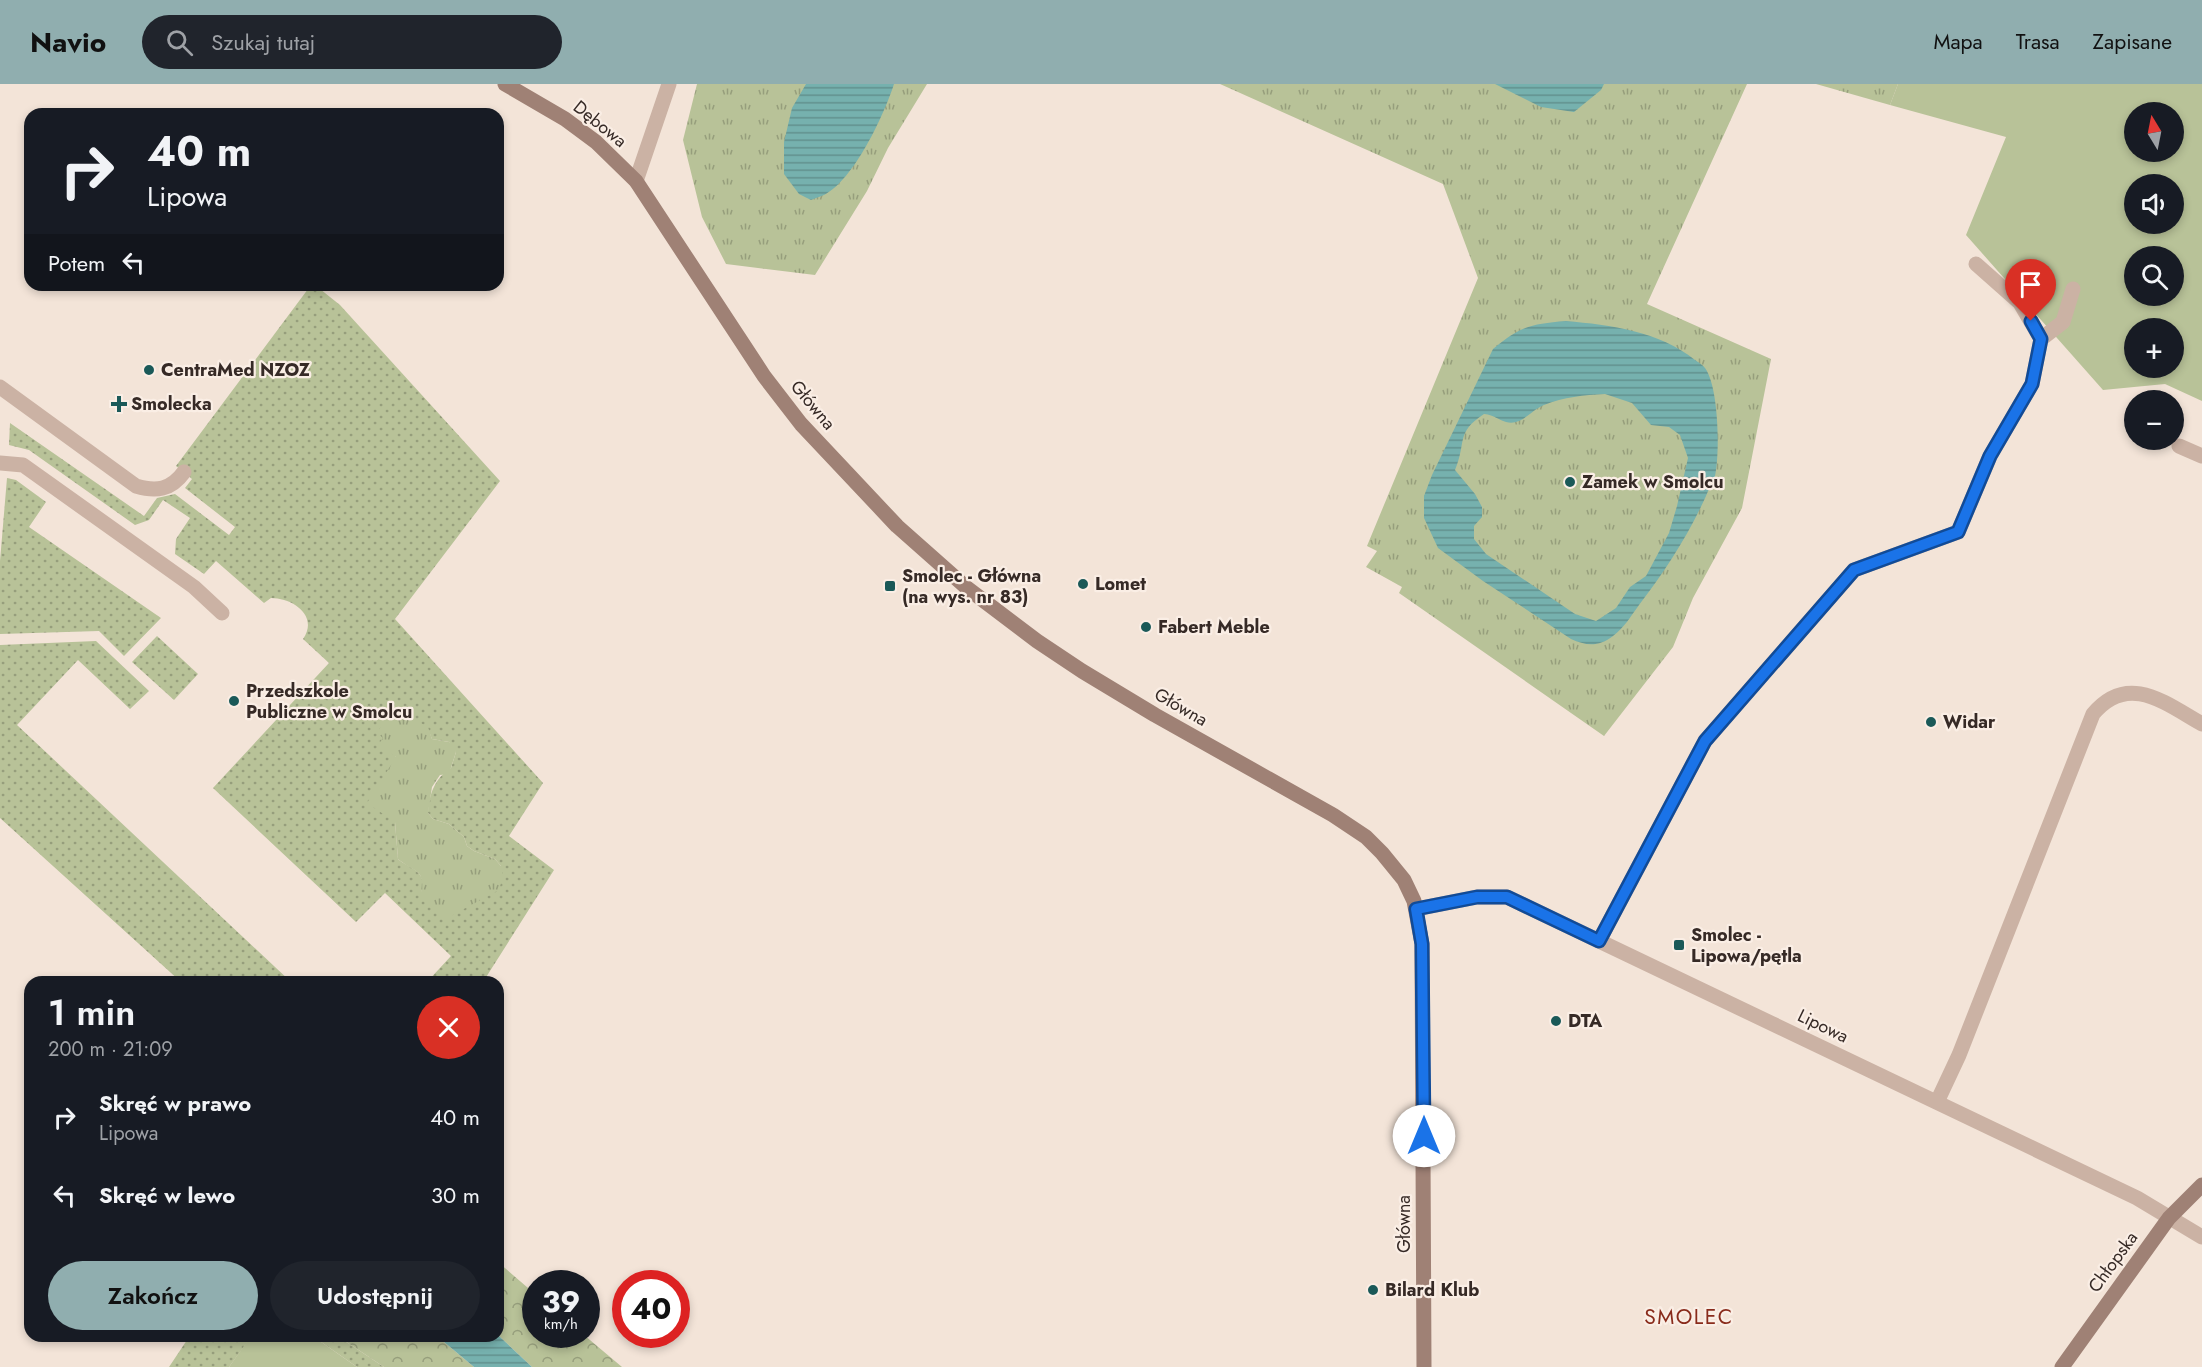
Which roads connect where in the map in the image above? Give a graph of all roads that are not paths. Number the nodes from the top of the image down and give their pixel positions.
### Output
1 (505, 84) edge
2 (669, 84) edge
3 (636, 181) junction
4 (1976, 264) dead end
5 (2073, 289) dead end
6 (2041, 339) junction
7 (0, 387) edge
8 (2184, 448) edge
9 (2202, 456) edge
10 (0, 463) edge
11 (184, 472) dead end
12 (222, 613) dead end
13 (2202, 724) edge
14 (1416, 909) junction
15 (1599, 941) junction
16 (1937, 1102) junction
17 (2202, 1185) edge
18 (2169, 1218) junction
19 (2202, 1237) edge
20 (1424, 1367) edge
21 (2062, 1367) edge

1 - 3 street, Dębowa
2 - 3 street
3 - 14 street, Główna
4 - 6 street
5 - 6 street
6 - 15 street
7 - 11 street
8 - 9 street
10 - 12 street
13 - 16 street
14 - 15 street, Lipowa
14 - 20 street, Główna
15 - 16 street, Lipowa
16 - 18 street, Lipowa
17 - 18 street, Chłopska
18 - 19 street, Lipowa
18 - 21 street, Chłopska

